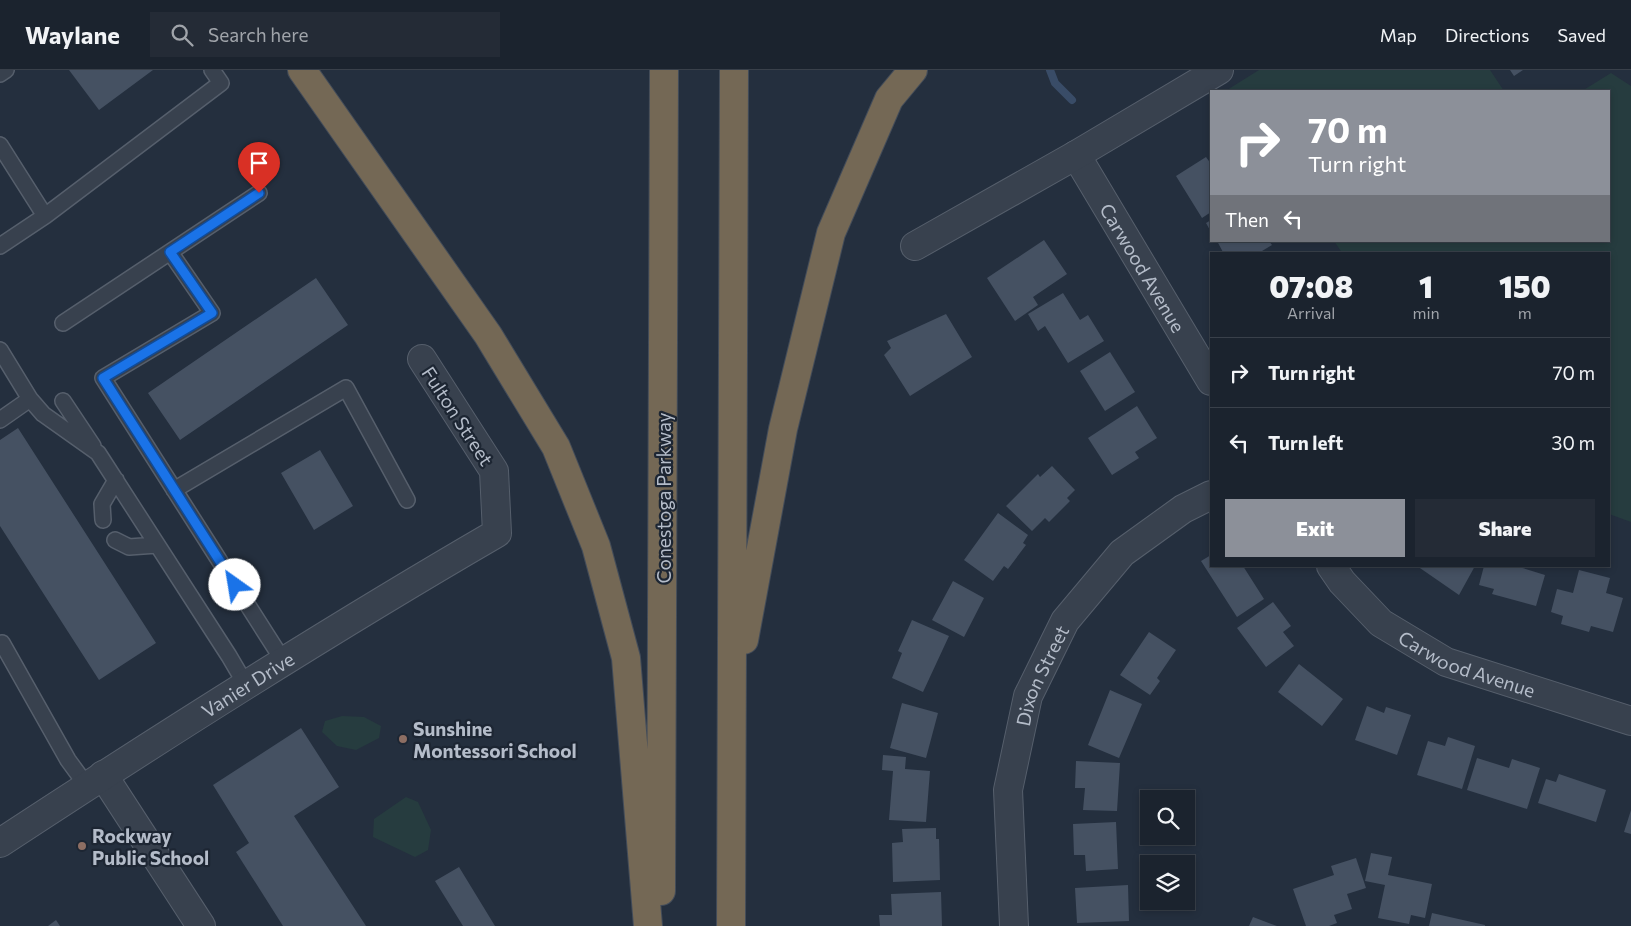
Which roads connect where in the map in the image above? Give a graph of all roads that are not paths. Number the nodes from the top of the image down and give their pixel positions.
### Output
1 (6, 70) edge
2 (212, 70) edge
3 (302, 70) edge
4 (664, 70) edge
5 (734, 70) edge
6 (913, 70) edge
7 (1219, 70) edge
8 (0, 74) edge
9 (0, 145) edge
10 (1076, 155) junction
11 (259, 193) dead end
12 (44, 216) junction
13 (0, 246) edge
14 (915, 246) dead end
15 (170, 252) junction
16 (63, 323) dead end
17 (0, 350) edge
18 (422, 360) dead end
19 (1210, 379) edge
20 (30, 399) junction
21 (63, 401) dead end
22 (0, 420) edge
23 (98, 453) junction
24 (116, 480) junction
25 (174, 490) junction
26 (1210, 496) edge
27 (407, 500) dead end
28 (103, 520) dead end
29 (498, 533) joint
30 (116, 540) dead end
31 (157, 545) junction
32 (1332, 567) edge
33 (2, 642) dead end
34 (284, 662) junction
35 (246, 685) junction
36 (731, 713) junction
37 (1631, 721) edge
38 (95, 780) junction
39 (0, 842) edge
40 (201, 926) edge
41 (648, 926) edge
42 (661, 926) edge
43 (731, 926) edge
44 (1014, 926) edge

1 - 8 lane
2 - 12 lane
3 - 41 highway
4 - 42 highway, Conestoga Parkway
5 - 36 highway
6 - 36 highway
7 - 10 street
9 - 12 lane
10 - 14 street
10 - 19 street, Carwood Avenue
11 - 15 lane
12 - 13 lane
15 - 16 lane
15 - 25 lane
17 - 20 lane
18 - 29 street, Fulton Street
20 - 22 lane
20 - 23 lane
21 - 23 lane
23 - 24 lane
24 - 28 lane
24 - 31 lane
25 - 27 lane
25 - 34 lane
26 - 44 street, Dixon Street
29 - 34 street, Vanier Drive
30 - 31 lane
31 - 35 lane
32 - 37 street, Carwood Avenue
33 - 38 lane
34 - 35 street, Vanier Drive
35 - 38 street, Vanier Drive
36 - 43 highway
38 - 39 street, Vanier Drive
38 - 40 street

